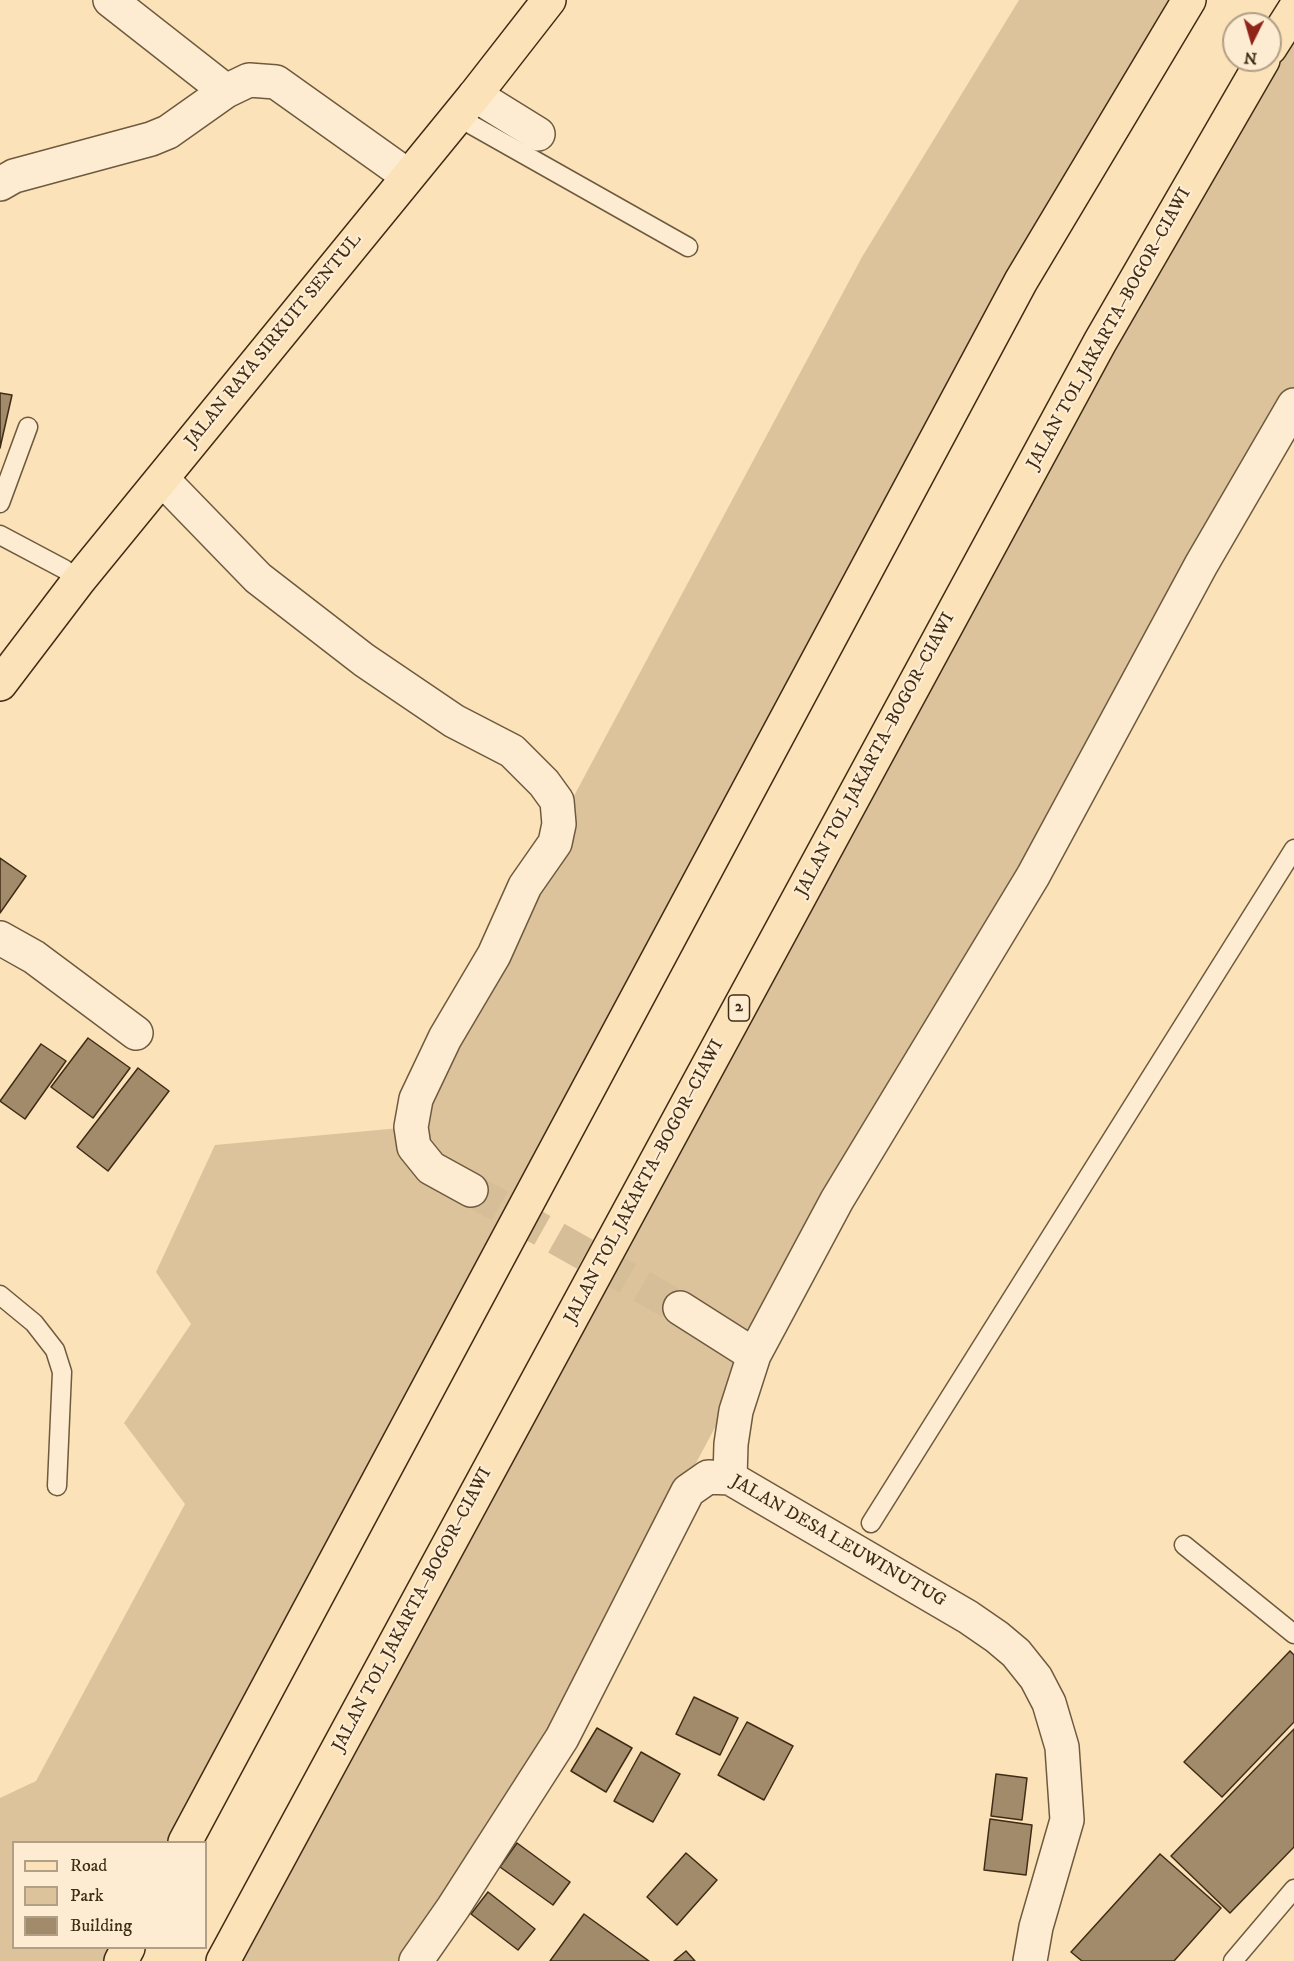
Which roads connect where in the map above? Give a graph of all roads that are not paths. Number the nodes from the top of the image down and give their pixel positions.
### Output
1 (110, 0) edge
2 (549, 0) edge
3 (1189, 0) edge
4 (1294, 10) edge
5 (1282, 29) edge
6 (1256, 72) edge
7 (226, 91) junction
8 (466, 105) junction
9 (538, 134) dead end
10 (408, 176) junction
11 (0, 184) edge
12 (688, 246) dead end
13 (1294, 405) edge
14 (28, 427) dead end
15 (162, 479) junction
16 (0, 503) edge
17 (0, 535) edge
18 (79, 580) junction
19 (0, 684) edge
20 (1294, 849) edge
21 (0, 938) edge
22 (136, 1033) dead end
23 (471, 1190) tunnel mouth
24 (0, 1295) edge
25 (680, 1308) tunnel mouth
26 (754, 1355) junction
27 (730, 1478) junction
28 (57, 1486) dead end
29 (871, 1523) dead end
30 (1184, 1545) dead end
31 (1294, 1634) edge
32 (186, 1841) edge
33 (1294, 1889) edge
34 (223, 1961) edge
35 (416, 1961) edge
36 (1030, 1961) edge
37 (1233, 1961) edge

1 - 7 street
2 - 8 main road, JALAN RAYA SIRKUIT SENTUL
3 - 32 main road
4 - 5 main road
6 - 34 main road, JALAN TOL JAKARTA–BOGOR–CIAWI / 2
7 - 10 street
7 - 11 street
8 - 9 street
8 - 10 main road, JALAN RAYA SIRKUIT SENTUL
8 - 12 lane
10 - 15 main road, JALAN RAYA SIRKUIT SENTUL
13 - 26 street
14 - 16 lane
15 - 18 main road, JALAN RAYA SIRKUIT SENTUL
15 - 23 street
17 - 18 lane
18 - 19 main road, JALAN RAYA SIRKUIT SENTUL
20 - 29 lane
21 - 22 street
24 - 28 lane
25 - 26 street
26 - 27 street
27 - 35 street, JALAN DESA LEUWINUTUG
27 - 36 street, JALAN DESA LEUWINUTUG
30 - 31 lane
33 - 37 lane

